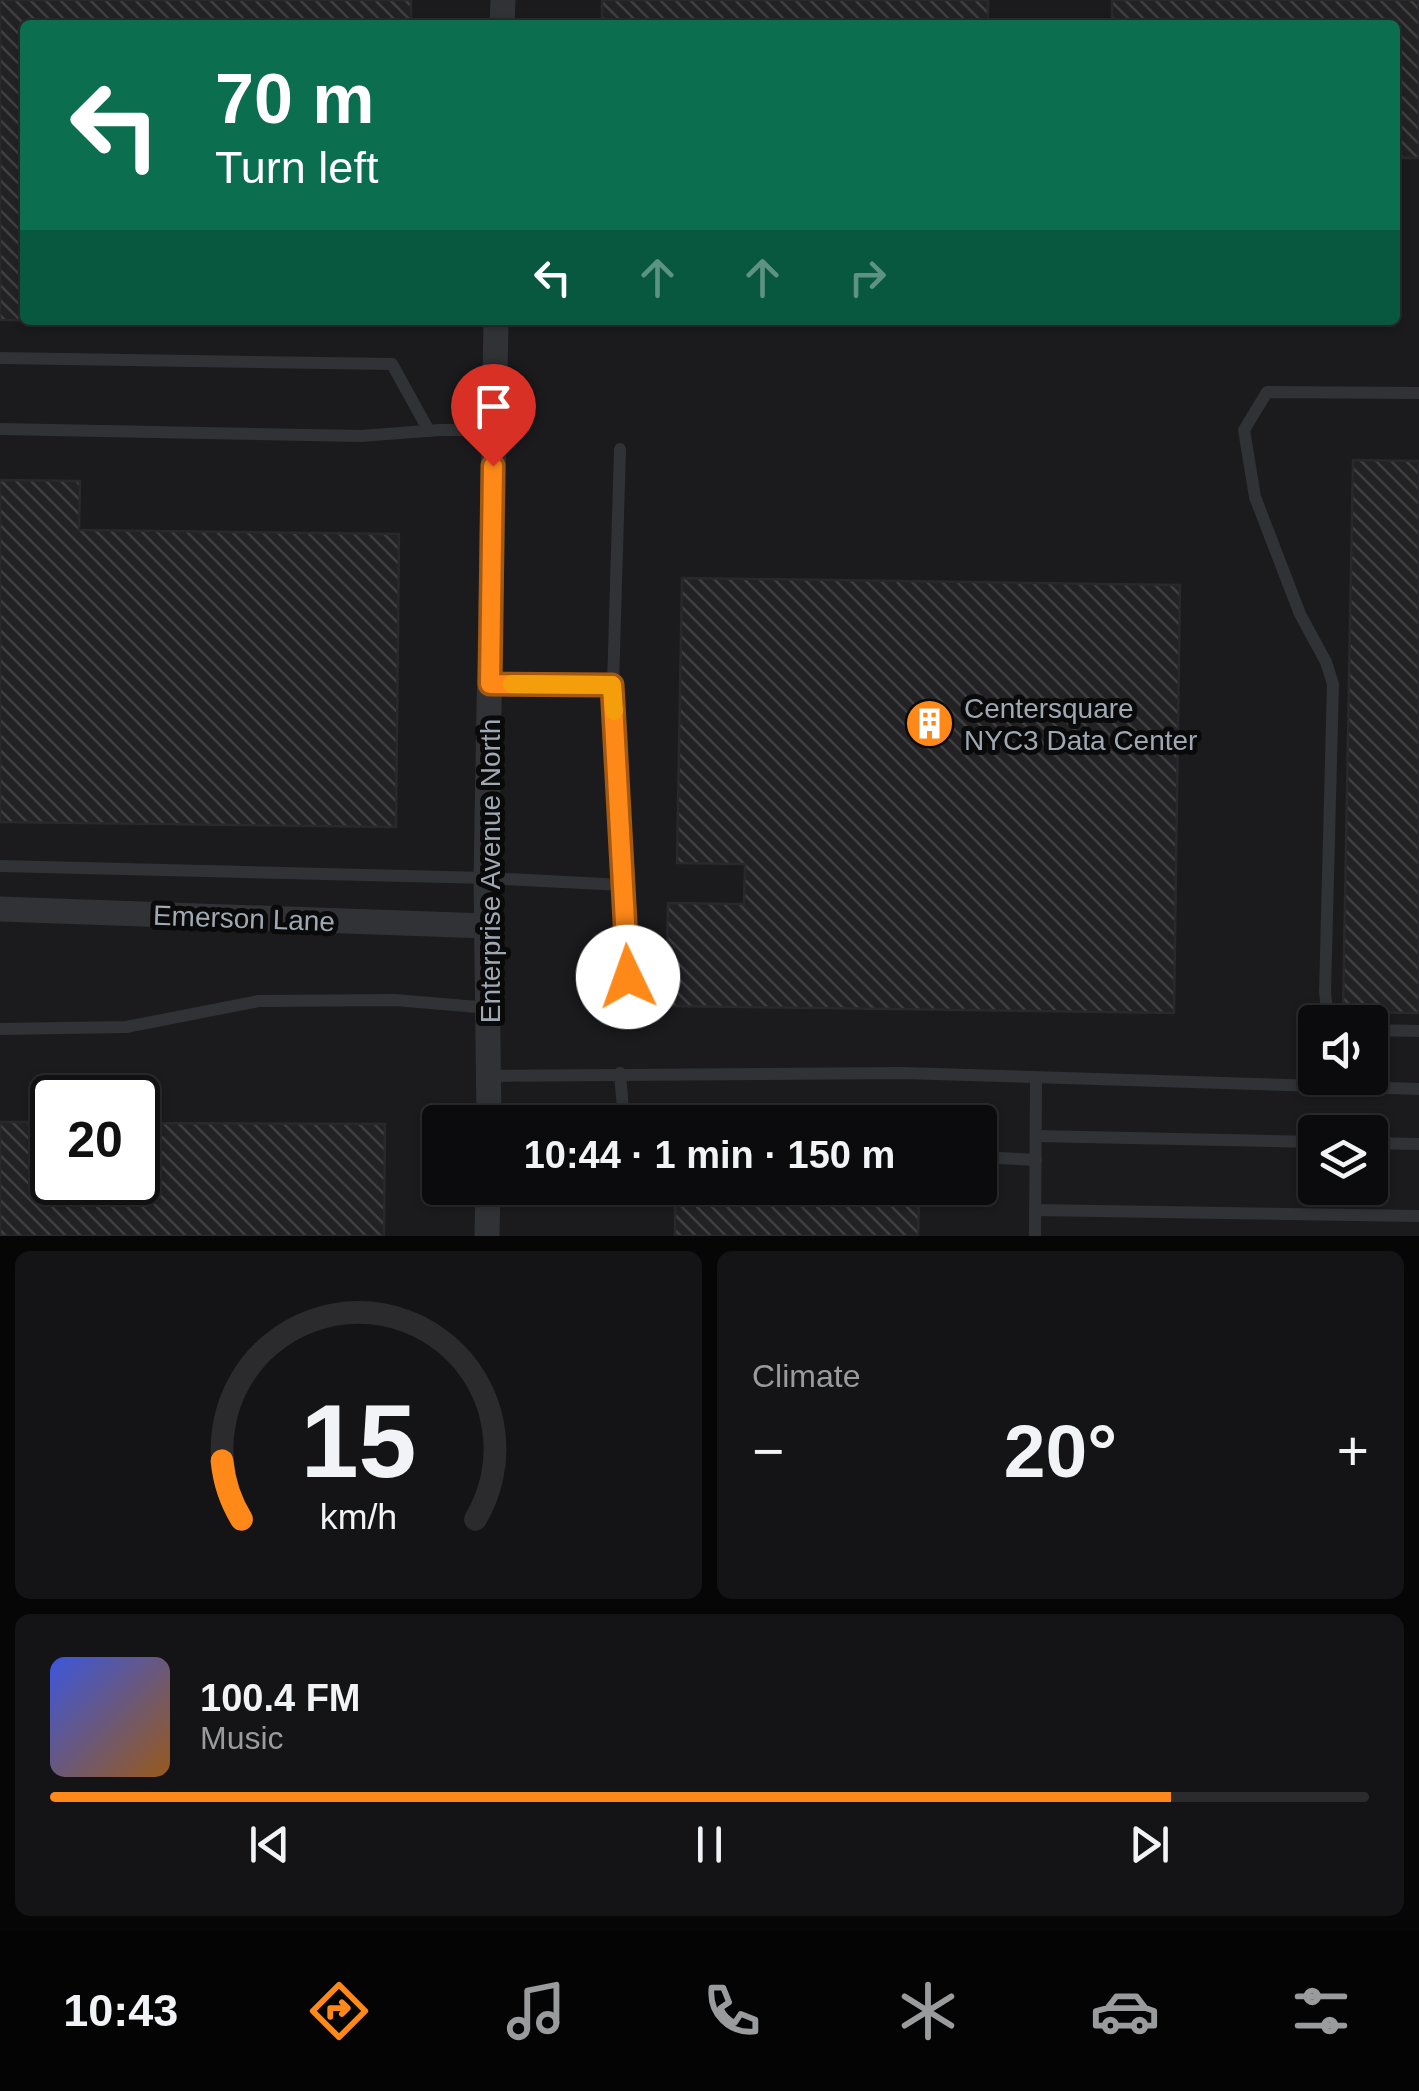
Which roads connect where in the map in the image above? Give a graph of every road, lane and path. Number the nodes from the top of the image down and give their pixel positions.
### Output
1 (496, 325) edge
2 (0, 358) edge
3 (1419, 393) edge
4 (0, 429) edge
5 (429, 430) junction
6 (493, 430) junction
7 (620, 449) dead end
8 (490, 684) junction
9 (612, 685) junction
10 (0, 866) edge
11 (486, 878) junction
12 (623, 885) junction
13 (0, 909) edge
14 (487, 926) junction
15 (628, 977) dead end
16 (1326, 1005) edge
17 (490, 1008) junction
18 (0, 1029) edge
19 (1388, 1030) edge
20 (1419, 1031) edge
21 (620, 1073) junction
22 (490, 1076) junction
23 (1036, 1079) junction
24 (1419, 1089) edge
25 (489, 1105) edge
26 (623, 1105) edge
27 (1036, 1136) junction
28 (1298, 1142) edge
29 (1388, 1143) edge
30 (1419, 1144) edge
31 (997, 1159) edge
32 (1036, 1160) junction
33 (488, 1205) edge
34 (1035, 1210) junction
35 (1419, 1216) edge
36 (487, 1236) edge
37 (1035, 1236) edge

1 - 6 street, Enterprise Avenue North
2 - 5 lane
3 - 16 lane
4 - 5 lane
5 - 6 lane
6 - 8 street, Enterprise Avenue North
7 - 9 lane
8 - 9 lane
8 - 11 street, Enterprise Avenue North
9 - 12 lane
10 - 11 lane
11 - 12 lane
11 - 14 street, Enterprise Avenue North
12 - 15 lane
13 - 14 street, Emerson Lane
14 - 17 street, Enterprise Avenue North
17 - 18 lane
17 - 22 street, Enterprise Avenue North
19 - 20 lane
21 - 22 lane
21 - 23 lane
21 - 26 lane
22 - 25 street, Enterprise Avenue North
23 - 24 lane
23 - 27 lane
27 - 28 lane
27 - 32 lane
29 - 30 lane
31 - 32 lane
32 - 34 lane
33 - 36 street
34 - 35 lane
34 - 37 lane

